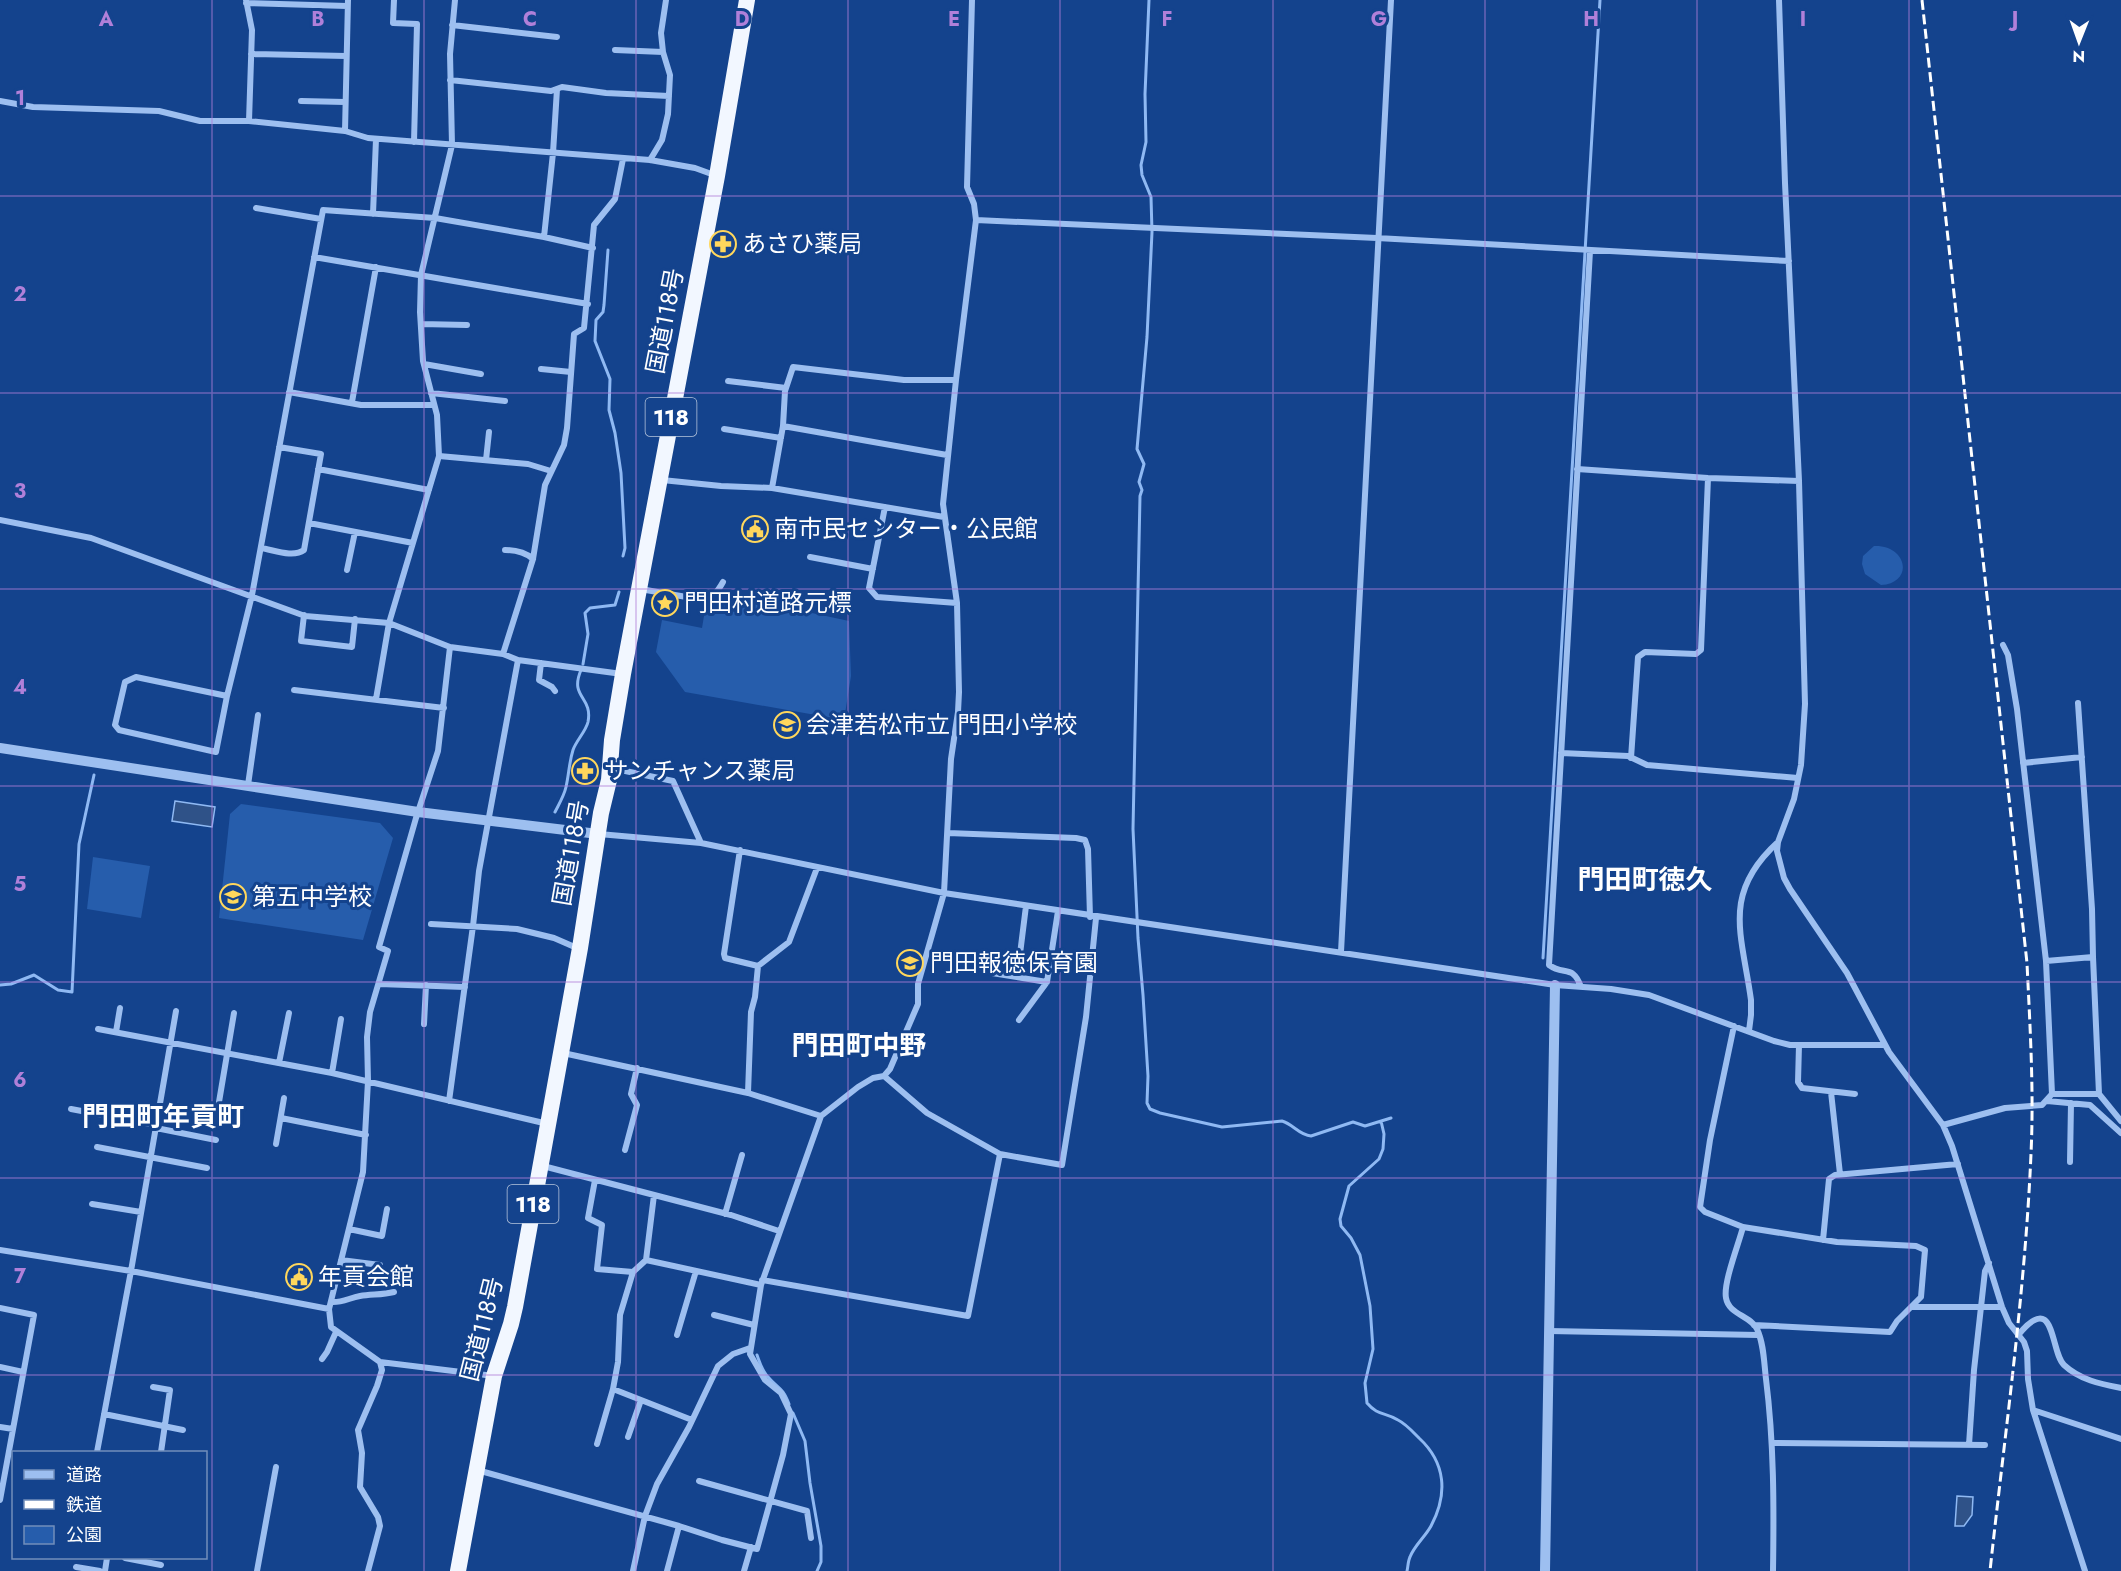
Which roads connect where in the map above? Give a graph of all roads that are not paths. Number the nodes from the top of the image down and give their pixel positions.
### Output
1 (394, 0) edge
2 (455, 0) edge
3 (666, 0) edge
4 (972, 0) edge
5 (1391, 0) edge
6 (1779, 0) edge
7 (745, 1) edge
8 (246, 2) edge
9 (347, 3) edge
10 (452, 25) junction
11 (557, 37) dead end
12 (615, 50) dead end
13 (663, 52) junction
14 (251, 54) junction
15 (346, 56) junction
16 (450, 80) junction
17 (557, 88) junction
18 (669, 96) junction
19 (0, 100) edge
20 (301, 100) dead end
21 (345, 102) junction
22 (249, 121) junction
23 (345, 132) junction
24 (376, 139) junction
25 (414, 142) junction
26 (452, 145) junction
27 (553, 153) junction
28 (623, 159) junction
29 (650, 160) junction
30 (717, 176) junction
31 (256, 208) dead end
32 (373, 214) junction
33 (435, 218) junction
34 (321, 219) junction
35 (976, 219) junction
36 (544, 237) junction
37 (1377, 238) junction
38 (593, 248) junction
39 (1590, 251) junction
40 (314, 257) junction
41 (1789, 261) junction
42 (376, 267) junction
43 (421, 275) junction
44 (588, 304) junction
45 (421, 324) junction
46 (467, 325) dead end
47 (424, 364) junction
48 (541, 369) dead end
49 (571, 372) junction
50 (481, 374) dead end
51 (956, 380) junction
52 (728, 381) dead end
53 (786, 388) junction
54 (290, 392) junction
55 (431, 393) junction
56 (505, 401) dead end
57 (352, 402) junction
58 (434, 405) junction
59 (783, 426) junction
60 (724, 429) dead end
61 (489, 432) dead end
62 (781, 438) junction
63 (279, 447) junction
64 (948, 454) junction
65 (439, 456) junction
66 (486, 460) junction
67 (318, 469) junction
68 (1577, 469) junction
69 (551, 471) junction
70 (1708, 478) junction
71 (659, 480) junction
72 (1799, 481) junction
73 (772, 488) junction
74 (429, 490) junction
75 (885, 507) junction
76 (944, 518) junction
77 (0, 520) edge
78 (309, 523) junction
79 (355, 532) junction
80 (413, 543) junction
81 (261, 548) junction
82 (505, 550) dead end
83 (810, 557) dead end
84 (533, 559) junction
85 (873, 569) junction
86 (347, 570) dead end
87 (723, 582) dead end
88 (639, 588) junction
89 (252, 595) junction
90 (957, 603) junction
91 (304, 615) junction
92 (355, 620) junction
93 (389, 623) junction
94 (2003, 645) dead end
95 (450, 647) junction
96 (502, 654) junction
97 (518, 660) junction
98 (541, 663) junction
99 (623, 674) junction
100 (294, 690) dead end
101 (555, 691) dead end
102 (227, 696) junction
103 (376, 699) junction
104 (2078, 703) dead end
105 (444, 708) junction
106 (258, 715) dead end
107 (0, 748) edge
108 (1561, 753) junction
109 (1631, 758) junction
110 (2082, 758) junction
111 (2023, 763) junction
112 (610, 768) junction
113 (1798, 778) junction
114 (248, 785) junction
115 (418, 812) junction
116 (488, 820) junction
117 (948, 833) junction
118 (598, 834) junction
119 (1778, 842) junction
120 (701, 843) junction
121 (740, 850) junction
122 (817, 868) junction
123 (944, 893) junction
124 (1026, 906) junction
125 (1058, 911) junction
126 (1093, 917) junction
127 (431, 924) dead end
128 (473, 926) junction
129 (580, 948) junction
130 (1341, 952) junction
131 (1020, 954) dead end
132 (2093, 957) junction
133 (2046, 961) junction
134 (758, 966) junction
135 (992, 973) dead end
136 (1047, 982) junction
137 (379, 984) junction
138 (426, 985) junction
139 (1555, 985) junction
140 (465, 987) junction
141 (1581, 987) junction
142 (120, 1008) dead end
143 (176, 1011) dead end
144 (234, 1013) dead end
145 (289, 1013) dead end
146 (341, 1019) dead end
147 (1019, 1020) dead end
148 (424, 1024) dead end
149 (1734, 1026) junction
150 (98, 1029) dead end
151 (1749, 1031) junction
152 (116, 1032) junction
153 (170, 1042) junction
154 (1799, 1045) junction
155 (1884, 1045) junction
156 (227, 1053) junction
157 (561, 1053) junction
158 (279, 1063) junction
159 (637, 1068) junction
160 (332, 1073) junction
161 (884, 1076) junction
162 (368, 1081) junction
163 (1831, 1092) junction
164 (748, 1093) junction
165 (1855, 1094) dead end
166 (2052, 1094) junction
167 (2099, 1094) junction
168 (284, 1098) dead end
169 (449, 1101) junction
170 (2047, 1101) junction
171 (219, 1102) dead end
172 (2071, 1103) junction
173 (71, 1109) dead end
174 (821, 1116) junction
175 (281, 1118) junction
176 (2121, 1120) edge
177 (548, 1124) junction
178 (1943, 1125) junction
179 (156, 1126) junction
180 (2121, 1133) edge
181 (366, 1135) junction
182 (216, 1140) dead end
183 (276, 1144) dead end
184 (97, 1147) dead end
185 (625, 1150) dead end
186 (1000, 1154) junction
187 (742, 1155) dead end
188 (151, 1157) junction
189 (2070, 1162) dead end
190 (1958, 1164) junction
191 (540, 1166) junction
192 (207, 1168) dead end
193 (1840, 1174) junction
194 (595, 1180) junction
195 (654, 1195) junction
196 (92, 1204) dead end
197 (387, 1209) dead end
198 (141, 1212) junction
199 (725, 1214) junction
200 (1743, 1227) junction
201 (349, 1229) junction
202 (779, 1231) junction
203 (1823, 1240) junction
204 (0, 1250) edge
205 (341, 1260) junction
206 (646, 1260) junction
207 (1989, 1263) junction
208 (380, 1265) dead end
209 (131, 1271) junction
210 (696, 1271) junction
211 (633, 1272) junction
212 (761, 1282) junction
213 (394, 1292) dead end
214 (330, 1305) junction
215 (1912, 1307) junction
216 (1980, 1307) junction
217 (2002, 1307) junction
218 (0, 1308) edge
219 (714, 1315) dead end
220 (754, 1325) junction
221 (1754, 1325) junction
222 (1549, 1331) junction
223 (336, 1332) junction
224 (2019, 1334) junction
225 (677, 1335) dead end
226 (1758, 1335) junction
227 (750, 1348) junction
228 (322, 1359) dead end
229 (380, 1362) junction
230 (0, 1367) edge
231 (23, 1372) junction
232 (494, 1376) junction
233 (153, 1387) dead end
234 (2121, 1388) edge
235 (613, 1389) junction
236 (641, 1400) junction
237 (2033, 1410) junction
238 (104, 1414) junction
239 (692, 1420) junction
240 (0, 1426) edge
241 (166, 1427) junction
242 (13, 1429) junction
243 (183, 1430) dead end
244 (628, 1437) dead end
245 (2121, 1439) edge
246 (1773, 1443) junction
247 (597, 1444) dead end
248 (1969, 1445) junction
249 (1985, 1445) dead end
250 (97, 1451) edge
251 (161, 1451) edge
252 (276, 1467) dead end
253 (477, 1469) junction
254 (699, 1481) dead end
255 (0, 1500) edge
256 (770, 1500) junction
257 (645, 1516) junction
258 (679, 1526) junction
259 (811, 1538) dead end
260 (751, 1547) junction
261 (134, 1559) edge
262 (161, 1565) dead end
263 (76, 1569) edge
264 (103, 1571) edge
265 (257, 1571) edge
266 (368, 1571) edge
267 (458, 1571) edge
268 (633, 1571) edge
269 (667, 1571) edge
270 (744, 1571) edge
271 (1545, 1571) edge
272 (1773, 1571) edge
273 (2085, 1571) edge

1 - 25 street
2 - 10 street
3 - 13 street
4 - 35 street
5 - 37 street
6 - 41 street
7 - 30 highway, 国道118号 / 118
8 - 9 street
8 - 14 street
9 - 15 street
10 - 11 street
10 - 16 street
12 - 13 street
13 - 18 street
14 - 15 street
14 - 22 street
15 - 21 street
16 - 17 street
16 - 26 street
17 - 18 street
17 - 27 street
18 - 29 street
19 - 22 street
20 - 21 street
21 - 23 street
22 - 23 street
23 - 24 street
24 - 25 street
24 - 32 street
25 - 26 street
26 - 27 street
26 - 33 street
27 - 28 street
27 - 36 street
28 - 29 street
28 - 38 street
29 - 30 street
30 - 71 highway, 国道118号 / 118
31 - 34 street
32 - 33 street
32 - 34 street
33 - 36 street
33 - 43 street
34 - 40 street
35 - 37 street
35 - 51 street
36 - 38 street
37 - 39 street
37 - 130 street
38 - 44 street
39 - 41 street
39 - 68 street
40 - 42 street
40 - 54 street
41 - 72 street
42 - 43 street
42 - 57 street
43 - 44 street
43 - 45 street
44 - 49 street
45 - 46 street
45 - 47 street
47 - 50 street
47 - 55 street
48 - 49 street
49 - 69 street
51 - 53 street
51 - 64 street
52 - 53 street
53 - 59 street
54 - 57 street
54 - 63 street
55 - 56 street
55 - 58 street
57 - 58 street
58 - 65 street
59 - 62 street
59 - 64 street
60 - 62 street
61 - 66 street
62 - 73 street
63 - 67 street
63 - 81 street
64 - 76 street
65 - 66 street
65 - 74 street
66 - 69 street
67 - 74 street
67 - 78 street
68 - 70 street
68 - 108 street
69 - 84 street
70 - 72 street
70 - 109 street
71 - 73 street
71 - 88 highway, 国道118号 / 118
72 - 113 street
73 - 75 street
74 - 80 street
75 - 76 street
75 - 85 street
76 - 90 street
77 - 89 street
78 - 79 street
78 - 81 street
79 - 80 street
79 - 86 street
80 - 93 street
81 - 89 street
82 - 84 street
83 - 85 street
84 - 96 street
85 - 90 street
87 - 88 street
88 - 99 highway, 国道118号 / 118
89 - 91 street
89 - 102 street
90 - 117 street
91 - 92 street
91 - 92 street
92 - 93 street
93 - 95 street
93 - 103 street
94 - 111 street
95 - 96 street
95 - 105 street
96 - 97 street
97 - 98 street
97 - 116 street
98 - 99 street
98 - 101 street
99 - 112 highway, 国道118号 / 118
100 - 103 street
102 - 102 street
103 - 105 street
104 - 110 street
105 - 115 street
106 - 114 street
107 - 114 street
108 - 109 street
108 - 141 street
109 - 113 street
110 - 111 street
110 - 132 street
111 - 133 street
112 - 118 highway, 国道118号 / 118
112 - 120 street
113 - 119 street
114 - 115 street
115 - 116 street
115 - 137 street
116 - 118 street
116 - 128 street
117 - 123 street
117 - 126 street
118 - 120 street
118 - 129 highway, 国道118号 / 118
119 - 151 street
119 - 155 street
120 - 121 street
121 - 122 street
121 - 134 street
122 - 123 street
122 - 134 street
123 - 124 street
123 - 161 street
124 - 125 street
124 - 131 street
125 - 126 street
125 - 136 street
126 - 130 street
126 - 186 street
127 - 128 street
128 - 129 street
128 - 140 street
129 - 157 highway, 国道118号 / 118
130 - 139 street
132 - 133 street
132 - 167 street
133 - 166 street
134 - 164 street
135 - 136 street
136 - 147 street
137 - 138 street
137 - 162 street
138 - 140 street
138 - 148 street
139 - 141 street
139 - 222 street
140 - 169 street
141 - 149 street
142 - 152 street
143 - 153 street
144 - 156 street
145 - 158 street
146 - 160 street
149 - 151 street
149 - 200 street
150 - 152 street
151 - 154 street
152 - 153 street
153 - 156 street
153 - 179 street
154 - 155 street
154 - 163 street
155 - 178 street
156 - 158 street
156 - 171 street
157 - 159 street
157 - 177 highway, 国道118号 / 118
158 - 160 street
159 - 164 street
159 - 185 street
160 - 162 street
161 - 174 street
161 - 186 street
162 - 169 street
162 - 181 street
163 - 165 street
163 - 193 street
164 - 174 street
166 - 167 street
166 - 170 street
167 - 176 street
168 - 175 street
169 - 177 street
170 - 172 street
170 - 178 street
172 - 180 street
172 - 189 street
173 - 179 street
174 - 202 street
175 - 181 street
175 - 183 street
177 - 191 highway, 国道118号 / 118
178 - 190 street
179 - 182 street
179 - 188 street
181 - 201 street
184 - 188 street
186 - 212 street
187 - 199 street
188 - 192 street
188 - 198 street
190 - 193 street
190 - 207 street
191 - 194 street
191 - 232 highway, 国道118号 / 118
193 - 203 street
194 - 195 street
194 - 211 street
195 - 199 street
195 - 206 street
196 - 198 street
197 - 201 street
198 - 209 street
199 - 202 street
200 - 203 street
200 - 221 street
201 - 205 street
202 - 212 street
203 - 215 street
204 - 209 street
205 - 208 street
205 - 214 street
206 - 210 street
206 - 211 street
207 - 216 street
207 - 217 street
209 - 214 street
209 - 238 street
210 - 212 street
210 - 225 street
211 - 235 street
212 - 220 street
213 - 214 street
214 - 223 street
215 - 216 street
215 - 221 street
216 - 217 street
216 - 248 street
217 - 224 street
218 - 231 street
219 - 220 street
220 - 227 street
221 - 226 street
222 - 226 street
222 - 271 street
223 - 228 street
223 - 229 street
224 - 234 street
224 - 237 street
226 - 246 street
227 - 239 street
227 - 256 street
229 - 232 street
229 - 266 street
230 - 231 street
231 - 242 street
232 - 253 highway, 国道118号 / 118
233 - 241 street
235 - 236 street
235 - 247 street
236 - 239 street
236 - 244 street
237 - 245 street
237 - 273 street
238 - 241 street
238 - 250 street
239 - 257 street
240 - 242 street
241 - 243 street
241 - 251 street
242 - 255 street
246 - 248 street
246 - 272 street
248 - 249 street
252 - 265 street
253 - 257 street
253 - 267 highway, 国道118号 / 118
254 - 256 street
256 - 259 street
256 - 260 street
257 - 258 street
257 - 268 street
258 - 260 street
258 - 269 street
260 - 270 street
261 - 262 street
263 - 264 street

